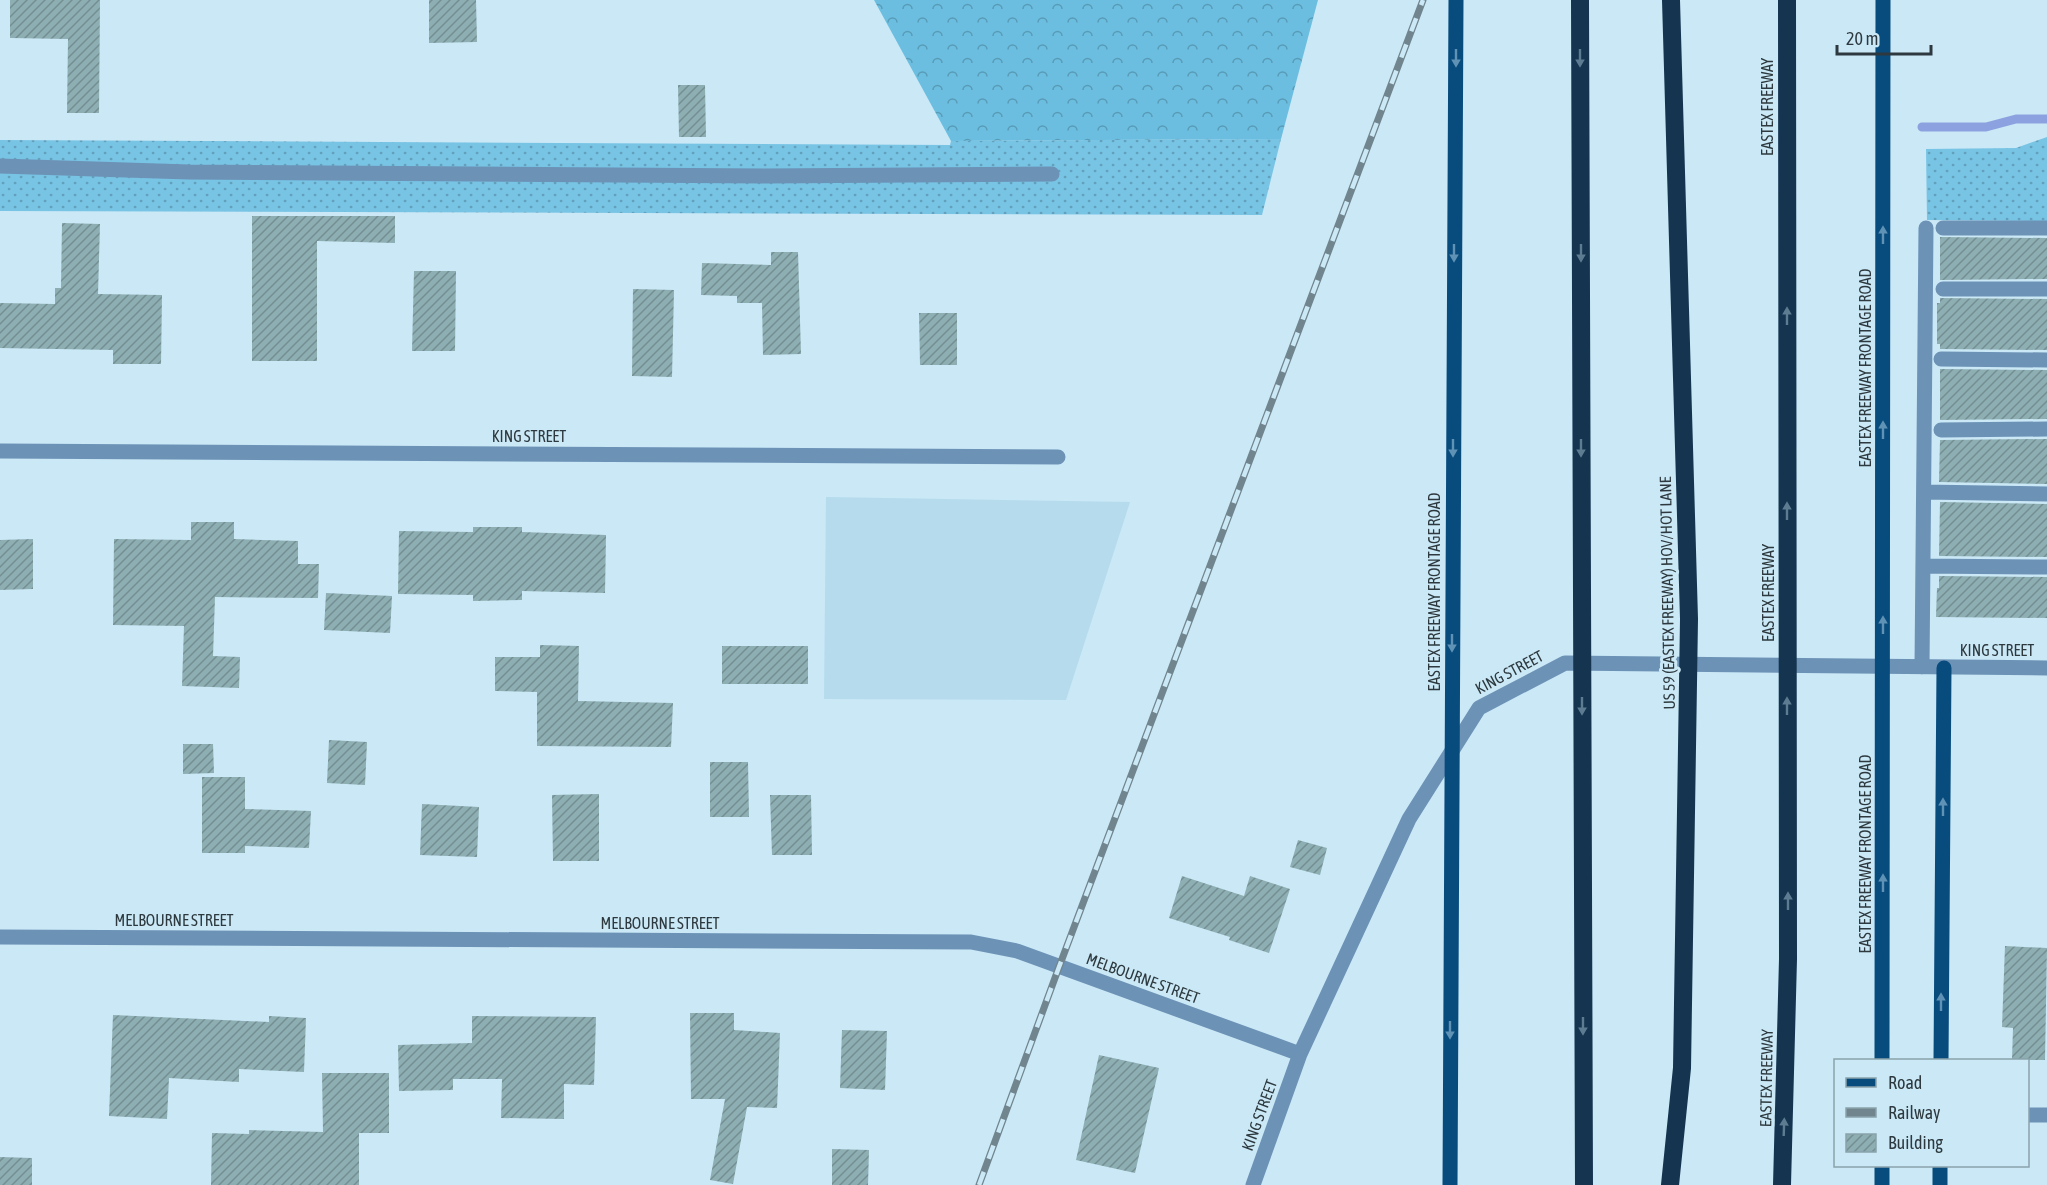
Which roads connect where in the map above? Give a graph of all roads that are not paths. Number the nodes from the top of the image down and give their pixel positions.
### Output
1 (1456, 0) edge
2 (1580, 0) edge
3 (1671, 0) edge
4 (1787, 0) edge
5 (1883, 0) edge
6 (0, 166) edge
7 (1052, 174) dead end
8 (1926, 228) dead end
9 (1943, 228) dead end
10 (2047, 228) edge
11 (1943, 289) dead end
12 (2047, 289) edge
13 (1941, 359) dead end
14 (2047, 360) edge
15 (2047, 429) edge
16 (1941, 430) dead end
17 (0, 452) edge
18 (1058, 457) dead end
19 (1924, 492) junction
20 (2047, 494) edge
21 (1923, 566) junction
22 (2047, 567) edge
23 (1923, 668) junction
24 (1944, 668) junction
25 (2047, 668) edge
26 (0, 937) edge
27 (1300, 1054) junction
28 (1882, 1059) edge
29 (1941, 1059) edge
30 (2029, 1115) edge
31 (2047, 1115) edge
32 (1882, 1167) edge
33 (1940, 1167) edge
34 (1253, 1185) edge
35 (1450, 1185) edge
36 (1584, 1185) edge
37 (1670, 1185) edge
38 (1782, 1185) edge
39 (1882, 1185) edge
40 (1940, 1185) edge

1 -> 35 main road, EASTEX FREEWAY FRONTAGE ROAD
2 -> 36 highway
3 - 37 highway, US 59 (EASTEX FREEWAY) HOV/HOT LANE
38 -> 4 highway, EASTEX FREEWAY
28 -> 5 main road, EASTEX FREEWAY FRONTAGE ROAD
6 - 7 street
8 - 19 street
9 - 10 street
11 - 12 street
13 - 14 street
15 - 16 street
17 - 18 street, KING STREET
19 - 20 street
19 - 21 street
21 - 22 street
21 - 23 street
23 - 24 street, KING STREET
23 - 27 street, KING STREET
24 - 25 street, KING STREET
29 -> 24 main road
26 - 27 street, MELBOURNE STREET
27 - 34 street, KING STREET
30 - 31 street
32 - 39 main road
33 - 40 main road

